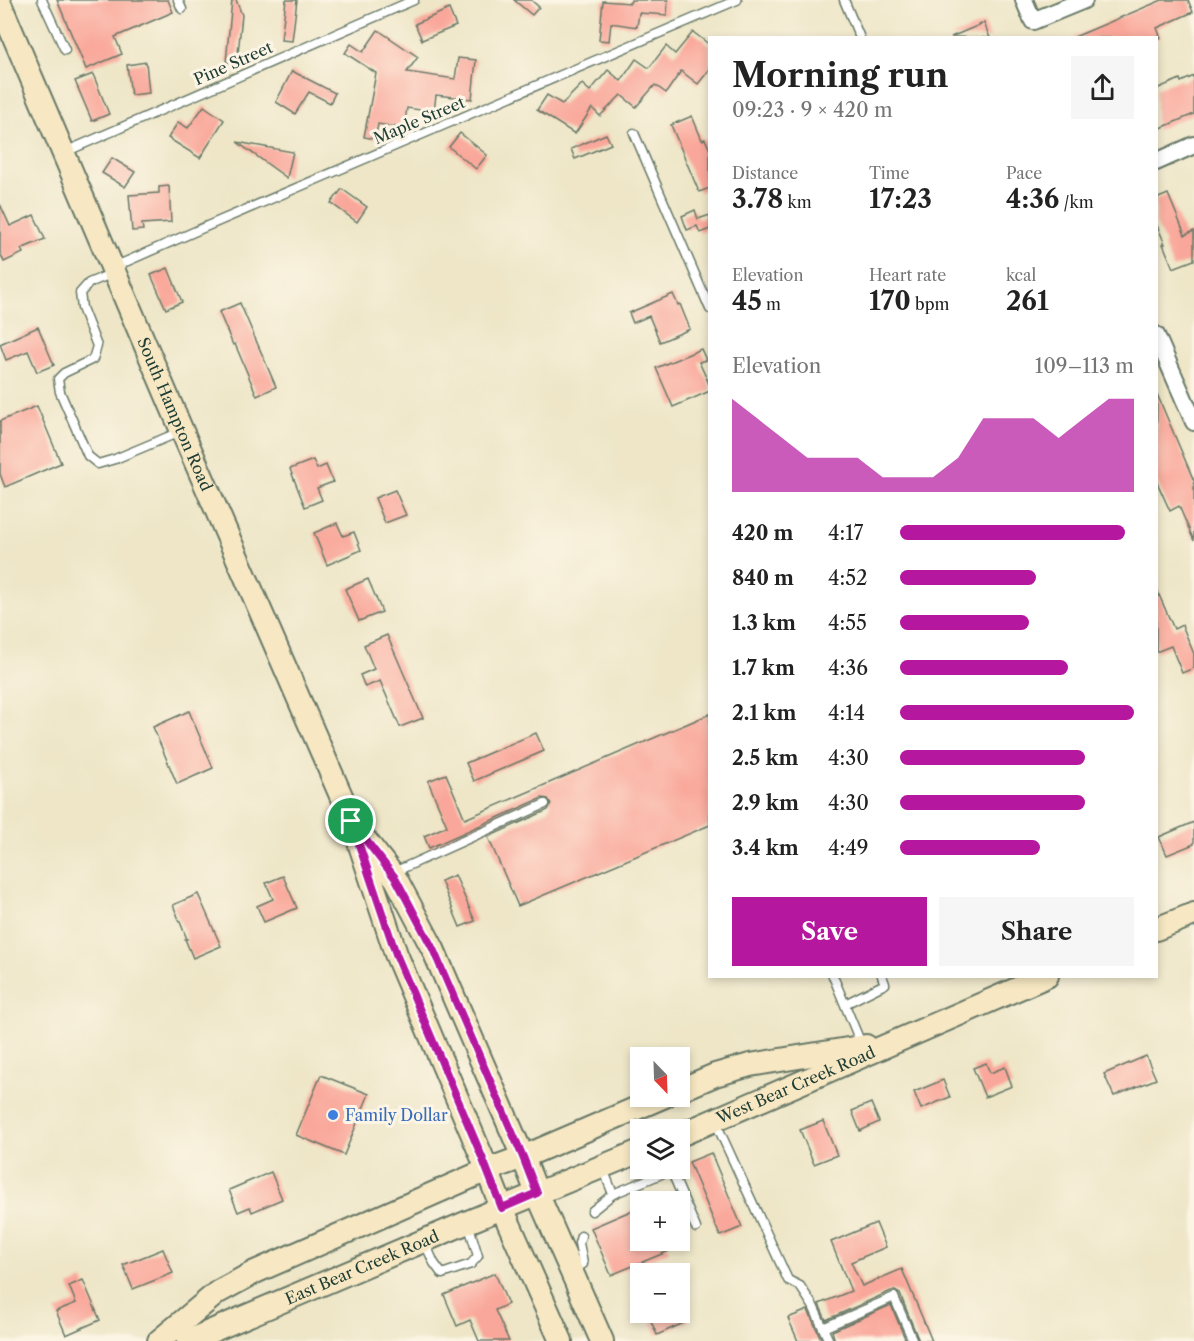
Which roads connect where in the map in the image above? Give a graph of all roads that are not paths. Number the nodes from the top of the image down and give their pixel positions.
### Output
1 (42, 0) edge
2 (414, 0) edge
3 (737, 0) edge
4 (844, 0) edge
5 (1024, 0) edge
6 (1083, 0) edge
7 (0, 4) edge
8 (859, 36) edge
9 (65, 50) dead end
10 (634, 134) dead end
11 (1194, 145) edge
12 (64, 152) junction
13 (1158, 161) edge
14 (113, 270) junction
15 (708, 304) edge
16 (1158, 340) edge
17 (1194, 422) edge
18 (182, 431) junction
19 (545, 804) dead end
20 (351, 821) junction
21 (392, 873) junction
22 (1194, 914) edge
23 (1158, 928) edge
24 (834, 978) edge
25 (883, 978) edge
26 (1042, 978) edge
27 (845, 1004) junction
28 (912, 1035) junction
29 (862, 1047) junction
30 (690, 1086) edge
31 (639, 1107) edge
32 (715, 1121) junction
33 (690, 1131) edge
34 (630, 1155) edge
35 (523, 1157) junction
36 (603, 1167) junction
37 (487, 1170) junction
38 (648, 1179) edge
39 (675, 1179) edge
40 (537, 1193) junction
41 (613, 1194) junction
42 (502, 1208) junction
43 (592, 1210) dead end
44 (468, 1222) junction
45 (696, 1228) dead end
46 (581, 1236) dead end
47 (424, 1241) junction
48 (571, 1271) junction
49 (823, 1328) junction
50 (159, 1341) edge
51 (188, 1341) edge
52 (561, 1341) edge
53 (602, 1341) edge
54 (829, 1341) edge
55 (913, 1341) edge

1 - 9 lane
2 - 12 lane, Pine Street
3 - 14 lane, Maple Street
4 - 8 lane
5 - 6 street
7 - 12 main road, South Hampton Road
10 - 15 lane
11 - 13 street
12 - 14 main road, South Hampton Road
14 - 18 main road, South Hampton Road
14 - 18 lane, Maple Street
16 - 17 street
18 - 20 main road, South Hampton Road
19 - 21 lane
20 - 21 main road, South Hampton Road
20 - 37 main road, South Hampton Road
21 - 35 main road, South Hampton Road
22 - 23 main road
24 - 27 lane
25 - 27 lane
26 - 28 main road, West Bear Creek Road
27 - 29 lane
28 - 29 main road, West Bear Creek Road
28 - 32 main road, West Bear Creek Road
29 - 30 main road, West Bear Creek Road
31 - 35 main road
32 - 33 main road, West Bear Creek Road
32 - 49 lane
34 - 36 main road
35 - 37 main road
35 - 40 main road, South Hampton Road
36 - 40 main road
36 - 41 lane
37 - 42 main road, South Hampton Road
37 - 50 main road
38 - 41 lane
39 - 45 lane
40 - 42 main road, East Bear Creek Road
40 - 48 main road, South Hampton Road
41 - 43 lane
42 - 44 main road, East Bear Creek Road
42 - 52 main road, South Hampton Road
44 - 47 main road, East Bear Creek Road
44 - 47 lane
46 - 48 lane
47 - 51 main road, East Bear Creek Road
48 - 53 main road, South Hampton Road
49 - 54 lane
49 - 55 lane

